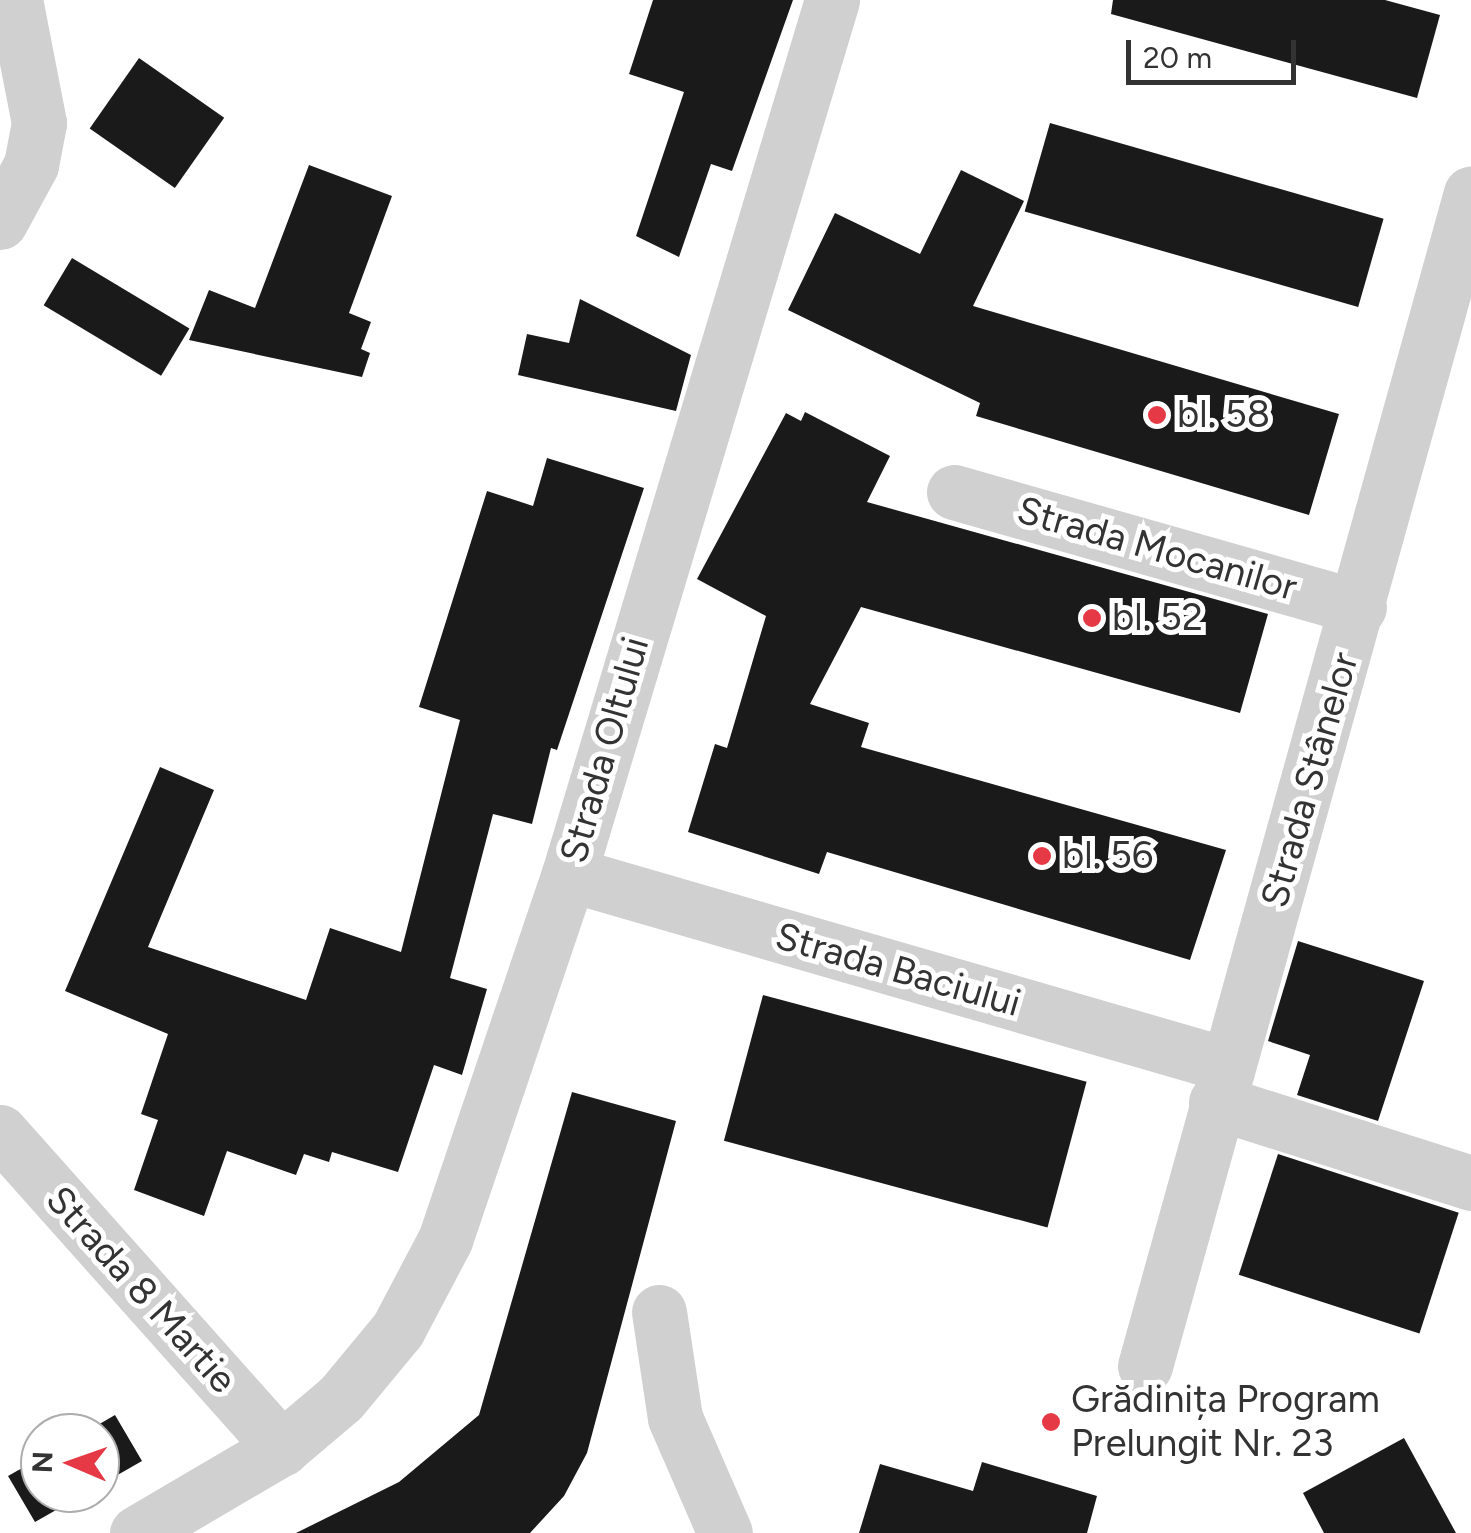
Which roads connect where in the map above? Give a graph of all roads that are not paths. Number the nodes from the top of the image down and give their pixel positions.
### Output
1 (14, 0) edge
2 (832, 0) edge
3 (1471, 193) edge
4 (0, 222) edge
5 (954, 492) dead end
6 (1359, 606) junction
7 (569, 874) junction
8 (1222, 1084) junction
9 (0, 1132) edge
10 (1471, 1183) edge
11 (659, 1312) dead end
12 (1145, 1366) dead end
13 (282, 1448) junction
14 (137, 1533) edge
15 (725, 1533) edge

1 - 4 street
2 - 7 street, Strada Oltului
3 - 6 street, Strada Stânelor
5 - 6 street, Strada Mocanilor
6 - 8 street, Strada Stânelor
7 - 8 street, Strada Baciului
7 - 13 street, Strada Oltului
8 - 10 street, Strada Baciului
8 - 12 street, Strada Stânelor
9 - 13 street, Strada 8 Martie
11 - 15 street
13 - 14 street, Strada Oltului

